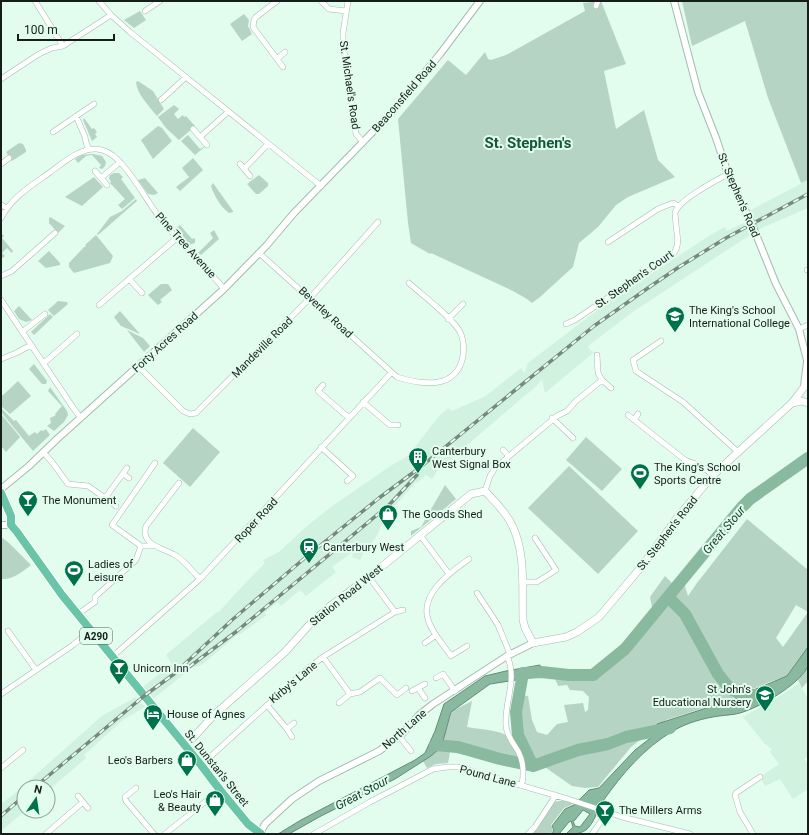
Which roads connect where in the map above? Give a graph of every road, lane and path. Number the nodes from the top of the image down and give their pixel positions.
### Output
1 (35, 1) edge
2 (99, 1) edge
3 (160, 1) edge
4 (277, 1) edge
5 (321, 1) edge
6 (348, 1) edge
7 (480, 1) edge
8 (674, 1) edge
9 (145, 11) dead end
10 (346, 11) junction
11 (111, 15) junction
12 (64, 46) junction
13 (285, 52) dead end
14 (277, 59) junction
15 (283, 67) dead end
16 (186, 77) junction
17 (1, 80) edge
18 (161, 100) dead end
19 (94, 104) dead end
20 (228, 112) junction
21 (76, 116) junction
22 (193, 129) dead end
23 (53, 132) dead end
24 (200, 137) junction
25 (363, 142) junction
26 (207, 144) dead end
27 (268, 144) junction
28 (89, 149) junction
29 (9, 158) dead end
30 (120, 162) junction
31 (1, 164) edge
32 (95, 171) dead end
33 (728, 174) junction
34 (250, 176) dead end
35 (101, 178) junction
36 (107, 185) dead end
37 (321, 186) junction
38 (1, 205) edge
39 (679, 206) junction
40 (6, 208) junction
41 (1, 218) edge
42 (378, 222) dead end
43 (55, 233) dead end
44 (178, 237) junction
45 (608, 242) dead end
46 (259, 253) junction
47 (1, 276) edge
48 (129, 279) junction
49 (409, 283) dead end
50 (224, 289) junction
51 (142, 293) dead end
52 (310, 298) junction
53 (1, 300) edge
54 (463, 304) dead end
55 (99, 305) dead end
56 (45, 314) dead end
57 (448, 319) junction
58 (566, 324) dead end
59 (808, 325) edge
60 (799, 328) junction
61 (22, 332) junction
62 (77, 334) dead end
63 (661, 341) dead end
64 (31, 346) junction
65 (597, 355) dead end
66 (1, 359) edge
67 (808, 363) edge
68 (44, 364) junction
69 (138, 366) junction
70 (391, 373) junction
71 (602, 380) junction
72 (323, 385) dead end
73 (805, 385) edge
74 (611, 388) dead end
75 (363, 402) junction
76 (808, 402) edge
77 (792, 403) junction
78 (638, 414) dead end
79 (628, 415) dead end
80 (81, 418) junction
81 (349, 418) junction
82 (554, 418) junction
83 (634, 420) junction
84 (398, 425) dead end
85 (573, 438) dead end
86 (321, 447) junction
87 (503, 450) dead end
88 (43, 452) junction
89 (738, 452) junction
90 (509, 456) junction
91 (155, 463) dead end
92 (127, 468) dead end
93 (123, 474) junction
94 (713, 475) junction
95 (129, 478) dead end
96 (348, 481) dead end
97 (178, 483) dead end
98 (1, 490) edge
99 (485, 490) junction
100 (1, 493) edge
101 (105, 498) junction
102 (116, 506) dead end
103 (1, 525) edge
104 (11, 525) junction
105 (420, 535) junction
106 (535, 538) dead end
107 (141, 546) junction
108 (154, 546) junction
109 (469, 559) dead end
110 (449, 574) junction
111 (369, 577) junction
112 (200, 579) junction
113 (522, 582) junction
114 (477, 593) dead end
115 (403, 610) dead end
116 (395, 612) junction
117 (78, 614) junction
118 (91, 630) junction
119 (8, 631) dead end
120 (436, 635) junction
121 (425, 643) dead end
122 (533, 643) junction
123 (467, 646) dead end
124 (508, 655) junction
125 (112, 656) junction
126 (323, 657) junction
127 (36, 670) junction
128 (436, 678) dead end
129 (425, 684) dead end
130 (406, 688) dead end
131 (418, 688) junction
132 (455, 691) junction
133 (412, 692) dead end
134 (1, 694) edge
135 (350, 694) junction
136 (339, 703) dead end
137 (427, 703) junction
138 (267, 705) junction
139 (294, 723) dead end
140 (287, 729) junction
141 (399, 736) junction
142 (292, 737) dead end
143 (184, 745) junction
144 (23, 750) dead end
145 (411, 751) dead end
146 (201, 765) junction
147 (1, 768) edge
148 (760, 777) dead end
149 (522, 784) junction
150 (136, 788) dead end
151 (220, 790) junction
152 (556, 795) junction
153 (78, 796) dead end
154 (83, 802) junction
155 (88, 808) dead end
156 (602, 811) junction
157 (46, 834) edge
158 (154, 834) edge
159 (165, 834) edge
160 (260, 834) edge
161 (314, 834) edge
162 (528, 834) edge
163 (592, 834) edge
164 (690, 834) edge
165 (753, 834) edge

1 - 12 street
2 - 11 street
3 - 9 street
4 - 14 street
5 - 10 street
6 - 10 street, St. Michael's Road
7 - 25 street, Beaconsfield Road
8 - 33 street, St. Stephen's Road
10 - 25 street, St. Michael's Road
11 - 12 street
11 - 16 street
12 - 17 street
13 - 14 street
14 - 15 street
16 - 18 street
16 - 20 street
19 - 21 street
20 - 24 street
20 - 27 street
21 - 23 street
21 - 28 street
22 - 24 street
24 - 26 street
25 - 37 street, Beaconsfield Road
27 - 34 street
27 - 37 street
28 - 30 street, Pine Tree Avenue
28 - 40 street
29 - 31 street
30 - 35 street
30 - 44 street, Pine Tree Avenue
32 - 35 street
33 - 39 street
33 - 60 street, St. Stephen's Road
35 - 36 street
37 - 46 street, Forty Acres Road
38 - 40 street
39 - 45 street
39 - 58 street, St. Stephen's Court
40 - 41 street
42 - 52 street, Mandeville Road
43 - 47 street
44 - 48 street
44 - 50 street, Pine Tree Avenue
46 - 50 street, Forty Acres Road
46 - 52 street, Beverley Road
48 - 51 street
48 - 55 street
49 - 57 street
50 - 69 street, Forty Acres Road
52 - 69 street, Mandeville Road
52 - 70 street, Beverley Road
53 - 61 street
54 - 57 street
56 - 61 street
57 - 70 street
59 - 60 street
60 - 67 street, St. Stephen's Road
61 - 64 street
62 - 68 street
63 - 89 street
64 - 66 street
64 - 68 street
65 - 71 street
67 - 73 street, St. Stephen's Road
68 - 80 street
69 - 80 street, Forty Acres Road
70 - 75 street, Roper Road
71 - 74 street
71 - 82 street
72 - 81 street
73 - 76 main road, St. Stephen's Road
73 - 77 main road, St. Stephen's Road
75 - 81 street, Roper Road
75 - 84 street
76 - 77 main road, St. Stephen's Road
77 - 89 main road, St. Stephen's Road
78 - 83 street
79 - 83 street
80 - 88 street, Forty Acres Road
81 - 86 street, Roper Road
82 - 85 street
82 - 90 street
83 - 94 street
86 - 96 street
86 - 112 street, Roper Road
87 - 90 street
88 - 98 street, Forty Acres Road
88 - 101 street
89 - 94 main road, St. Stephen's Road
90 - 99 street
91 - 107 street
92 - 93 street
93 - 95 street
93 - 101 street
94 - 122 main road, St. Stephen's Road
97 - 108 street
99 - 105 main road, Station Road West
99 - 113 main road
100 - 104 main road, A290
101 - 102 street
103 - 104 street
104 - 117 main road, St. Dunstan's Street / A290
105 - 110 street
105 - 111 main road, Station Road West
106 - 113 street
107 - 108 street
107 - 117 street
108 - 112 street
109 - 110 street
110 - 120 street
111 - 116 street
111 - 143 main road, Station Road West
112 - 125 street, Roper Road
113 - 122 main road
114 - 124 street
115 - 116 street, Kirby's Lane
116 - 126 street, Kirby's Lane
117 - 118 main road, St. Dunstan's Street / A290
118 - 125 main road, St. Dunstan's Street / A290
118 - 127 street
119 - 127 street
120 - 121 street
120 - 123 street
122 - 124 street, North Lane
124 - 132 street, North Lane
124 - 149 street
125 - 143 main road, St. Dunstan's Street / A290
126 - 135 street
126 - 138 street, Kirby's Lane
127 - 134 street
128 - 132 street
129 - 131 street
130 - 135 street
131 - 133 street
131 - 137 street
132 - 137 street, North Lane
135 - 136 street
137 - 141 street, North Lane
138 - 140 street
138 - 146 street, Kirby's Lane
139 - 140 street
140 - 142 street
141 - 145 street
141 - 160 street, North Lane
143 - 146 main road, St. Dunstan's Street / A290
144 - 147 street
146 - 151 main road, St. Dunstan's Street / A290
148 - 165 street
149 - 152 street, Pound Lane
149 - 161 street, Pound Lane
150 - 158 street
151 - 159 street
151 - 160 main road, St. Dunstan's Street / A290
152 - 156 street, Pound Lane
152 - 162 street
153 - 154 street
154 - 155 street
154 - 157 street
156 - 163 street
156 - 164 street, Pound Lane

